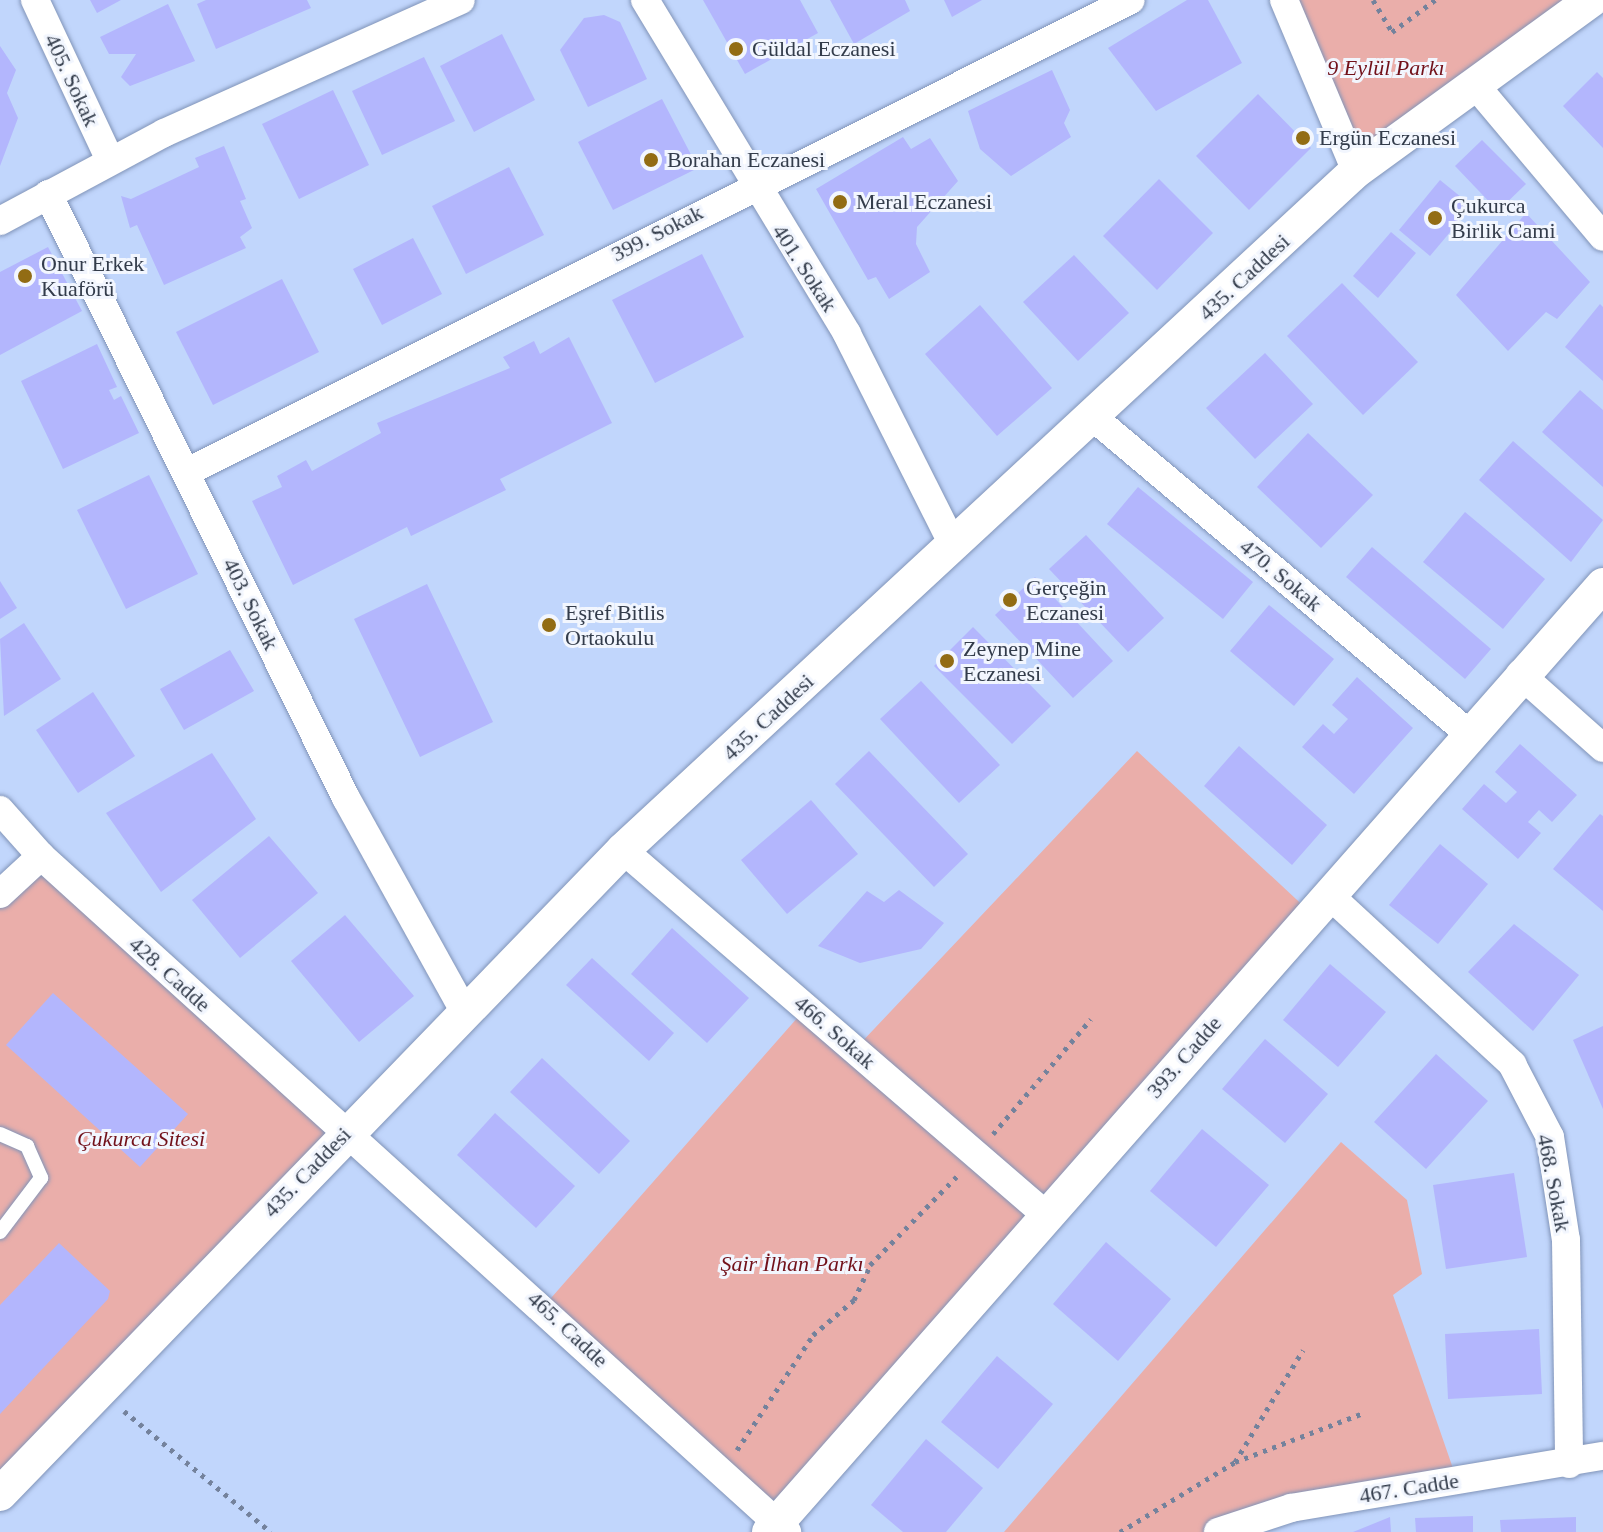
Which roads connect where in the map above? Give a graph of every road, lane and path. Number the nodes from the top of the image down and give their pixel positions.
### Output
1 (35, 0) edge
2 (461, 0) edge
3 (645, 0) edge
4 (1131, 0) edge
5 (1284, 0) edge
6 (1373, 0) edge
7 (1435, 0) edge
8 (1591, 0) edge
9 (1476, 86) junction
10 (110, 160) junction
11 (1356, 171) junction
12 (752, 185) junction
13 (48, 194) junction
14 (0, 221) edge
15 (1603, 237) edge
16 (1094, 418) junction
17 (187, 472) junction
18 (952, 543) junction
19 (1603, 585) edge
20 (1520, 674) junction
21 (1468, 733) junction
22 (1603, 748) edge
23 (0, 810) edge
24 (623, 850) junction
25 (41, 856) junction
26 (0, 894) edge
27 (1328, 894) junction
28 (463, 1009) junction
29 (1091, 1019) dead end
30 (345, 1133) junction
31 (0, 1134) edge
32 (975, 1154) junction
33 (1046, 1215) junction
34 (0, 1232) edge
35 (1303, 1350) dead end
36 (99, 1391) junction
37 (1363, 1413) dead end
38 (1603, 1456) edge
39 (1235, 1462) junction
40 (1569, 1464) junction
41 (720, 1470) junction
42 (0, 1494) edge
43 (777, 1529) edge
44 (271, 1532) edge
45 (1120, 1532) edge
46 (1218, 1532) edge

1 - 10 street, 405. Sokak
2 - 10 street
3 - 12 street, 401. Sokak
4 - 12 street, 399. Sokak
5 - 11 street
6 - 7 path
8 - 9 street, 435. Caddesi
9 - 11 street, 435. Caddesi
9 - 15 street
10 - 13 street
11 - 16 street, 435. Caddesi
12 - 17 street, 399. Sokak
12 - 18 street, 401. Sokak
13 - 14 street
13 - 17 street, 403. Sokak
16 - 18 street, 435. Caddesi
16 - 21 street, 470. Sokak
17 - 28 street, 403. Sokak
18 - 24 street, 435. Caddesi
19 - 20 street, 393. Cadde
20 - 21 street, 393. Cadde
20 - 22 street
21 - 27 street, 393. Cadde
23 - 25 street, 428. Cadde
24 - 28 street, 435. Caddesi
24 - 32 street, 466. Sokak
25 - 26 street
25 - 30 street, 428. Cadde
27 - 33 street, 393. Cadde
27 - 40 street, 468. Sokak
28 - 30 street, 435. Caddesi
29 - 32 path
30 - 36 street, 435. Caddesi
30 - 41 street, 465. Cadde
31 - 34 lane
32 - 33 street, 466. Sokak
32 - 41 path
33 - 43 street, 393. Cadde
35 - 39 path
36 - 42 street, 435. Caddesi
36 - 44 path
37 - 39 path
38 - 40 street, 467. Cadde
39 - 45 path
40 - 46 street, 467. Cadde
41 - 43 street, 465. Cadde

